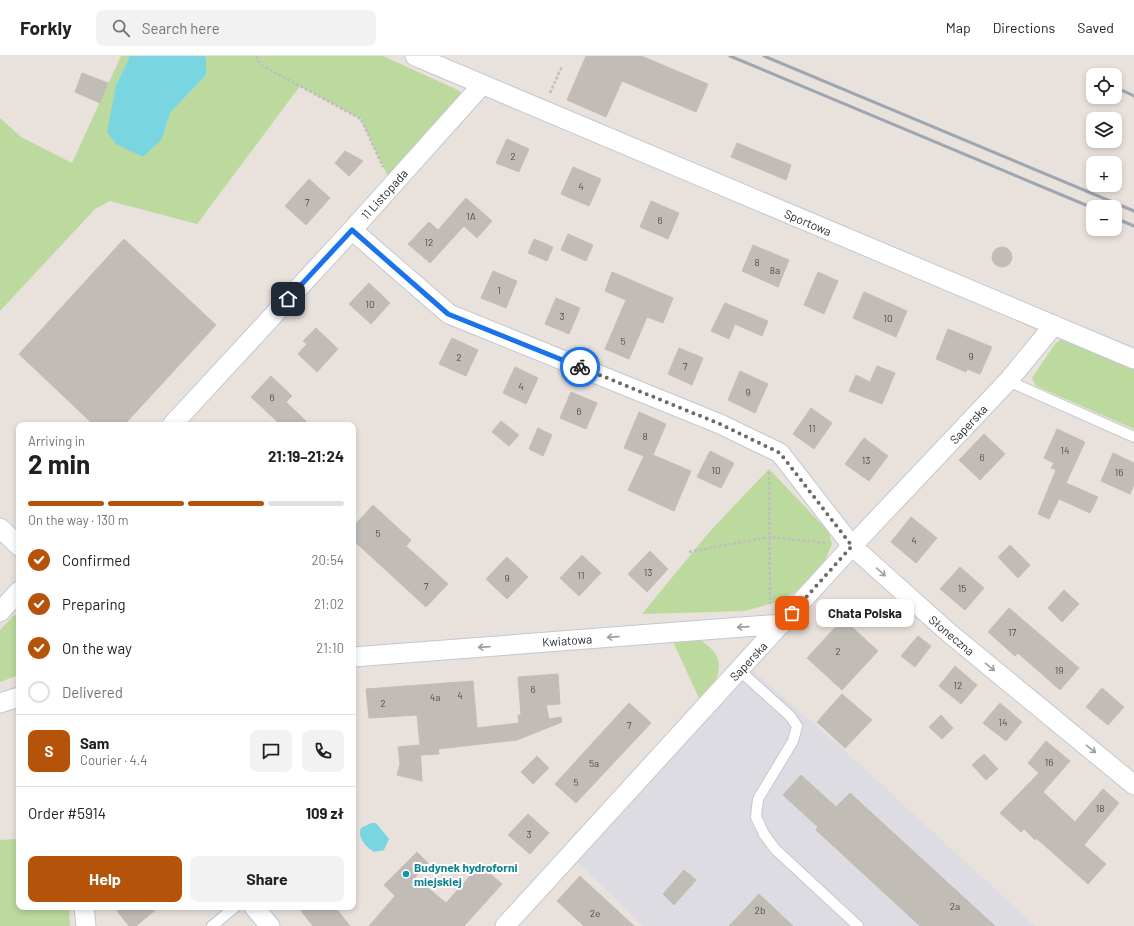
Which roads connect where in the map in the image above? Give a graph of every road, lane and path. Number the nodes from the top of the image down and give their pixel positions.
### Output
1 (256, 56) edge
2 (415, 56) edge
3 (562, 66) dead end
4 (482, 85) junction
5 (542, 110) junction
6 (392, 185) junction
7 (352, 230) junction
8 (1054, 325) junction
9 (1134, 359) edge
10 (1008, 381) junction
11 (175, 422) edge
12 (1134, 437) edge
13 (769, 469) dead end
14 (0, 528) edge
15 (769, 537) junction
16 (16, 543) edge
17 (832, 544) dead end
18 (852, 546) junction
19 (688, 552) dead end
20 (16, 593) edge
21 (770, 604) dead end
22 (0, 612) edge
23 (782, 624) junction
24 (356, 657) edge
25 (739, 670) junction
26 (16, 698) edge
27 (0, 703) edge
28 (1134, 785) edge
29 (84, 910) edge
30 (231, 910) edge
31 (257, 910) edge
32 (86, 926) edge
33 (212, 926) edge
34 (270, 926) edge
35 (505, 926) edge
36 (858, 926) edge

1 - 6 path
2 - 4 street, Sportowa
3 - 5 path
4 - 5 street, Sportowa
4 - 6 street, 11 Listopada
5 - 8 street, Sportowa
6 - 7 street, 11 Listopada
7 - 11 street, 11 Listopada
7 - 18 street, Słoneczna
8 - 9 street, Sportowa
8 - 10 street, Saperska
10 - 12 lane
10 - 18 street, Saperska
13 - 15 path
14 - 16 street
15 - 17 path
15 - 19 path
15 - 21 path
18 - 23 street, Saperska
18 -> 28 street, Słoneczna
20 - 22 street
23 -> 24 street, Kwiatowa
23 - 25 street, Saperska
25 - 35 street, Saperska
25 - 36 lane
26 - 27 street
29 - 32 street
30 - 33 lane
31 - 34 street

